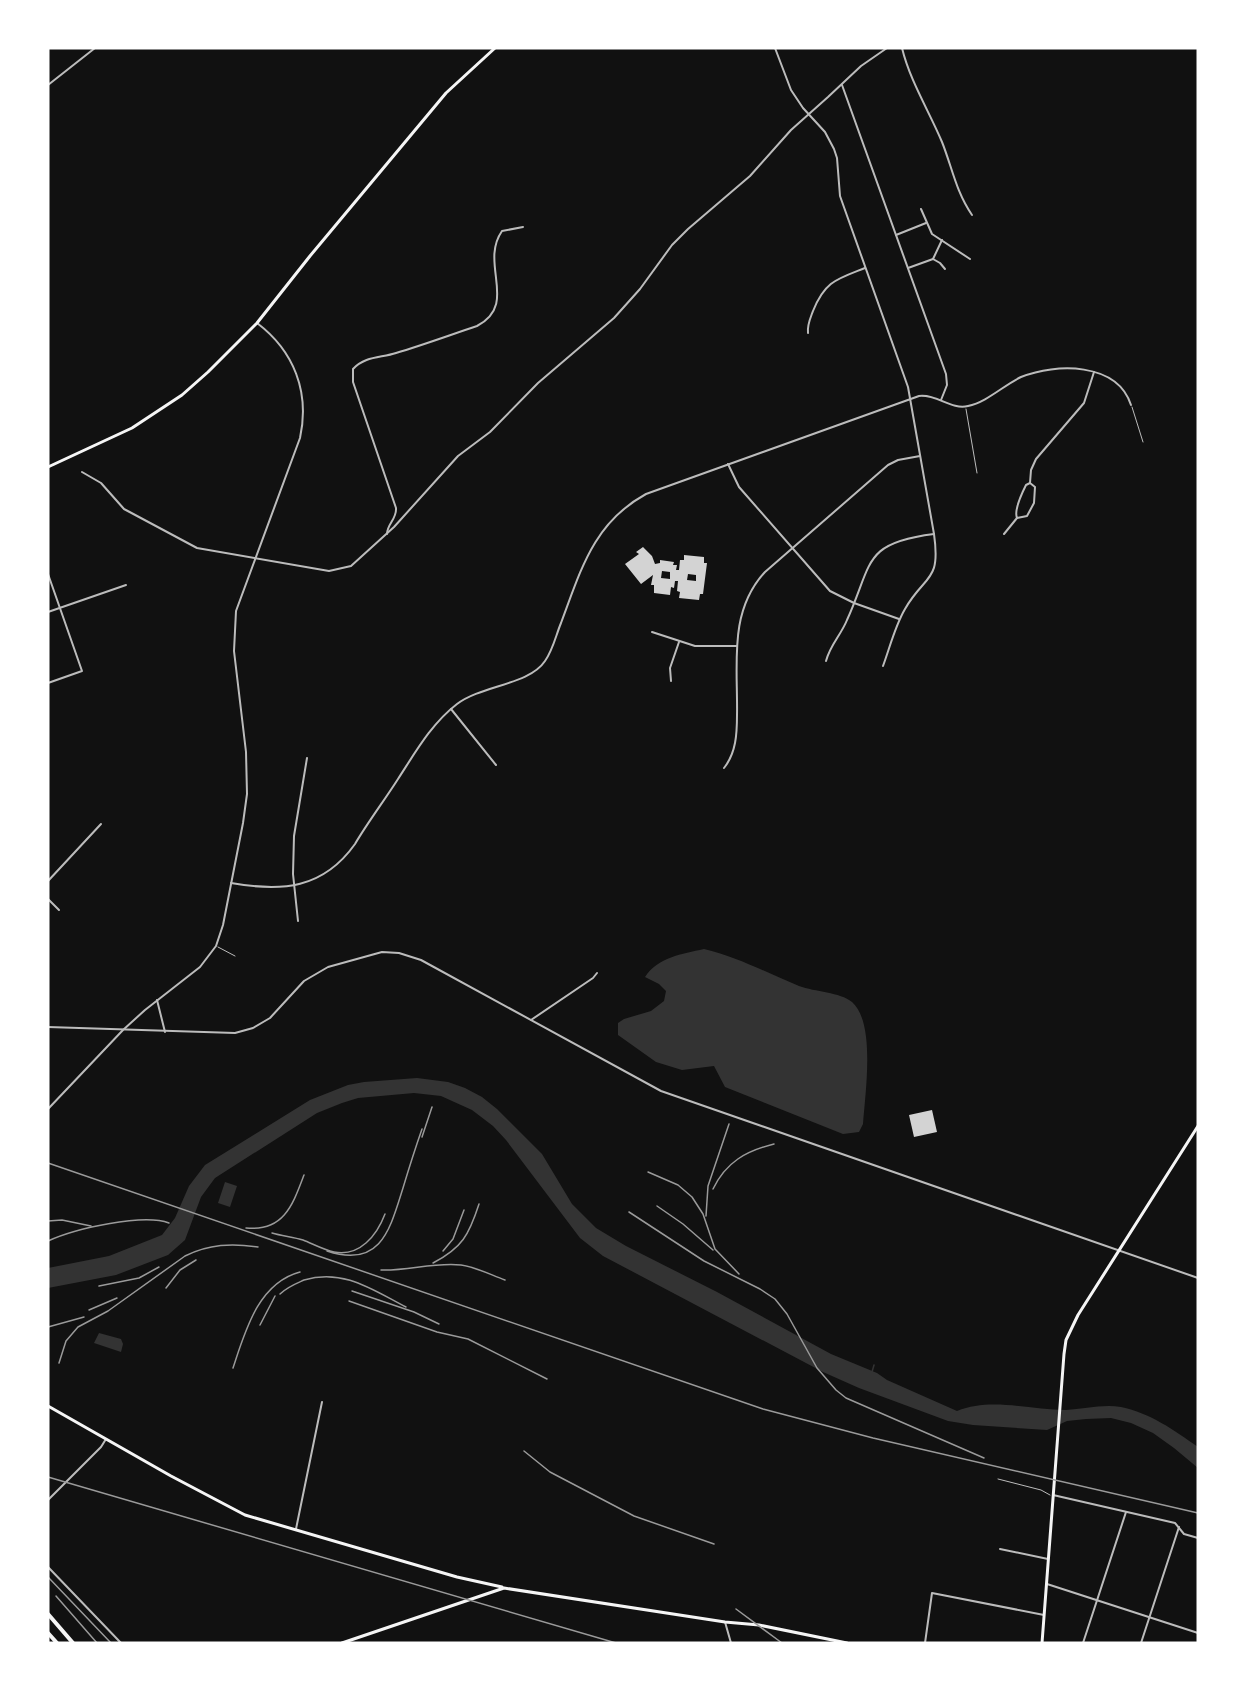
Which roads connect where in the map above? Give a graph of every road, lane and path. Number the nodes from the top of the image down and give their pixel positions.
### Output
1 (95, 48) edge
2 (495, 48) edge
3 (775, 48) edge
4 (887, 48) edge
5 (902, 48) edge
6 (48, 85) edge
7 (842, 85) junction
8 (809, 114) junction
9 (921, 209) dead end
10 (972, 215) dead end
11 (926, 223) junction
12 (523, 227) dead end
13 (896, 235) junction
14 (942, 240) junction
15 (933, 259) junction
16 (970, 259) dead end
17 (865, 268) junction
18 (908, 268) junction
19 (945, 269) dead end
20 (257, 323) junction
21 (808, 333) dead end
22 (1094, 371) junction
23 (910, 399) junction
24 (941, 400) junction
25 (1131, 405) joint
26 (965, 407) junction
27 (1143, 442) dead end
28 (920, 456) junction
29 (728, 464) junction
30 (48, 467) edge
31 (82, 472) dead end
32 (977, 473) dead end
33 (1030, 483) junction
34 (1017, 518) junction
35 (387, 534) junction
36 (934, 534) junction
37 (1004, 534) dead end
38 (792, 549) junction
39 (255, 559) junction
40 (48, 574) edge
41 (126, 585) dead end
42 (854, 603) junction
43 (59, 608) junction
44 (48, 612) edge
45 (899, 619) junction
46 (652, 632) dead end
47 (678, 642) junction
48 (737, 646) junction
49 (826, 661) dead end
50 (883, 666) dead end
51 (671, 681) dead end
52 (48, 683) edge
53 (451, 709) junction
54 (307, 758) dead end
55 (496, 765) dead end
56 (724, 768) dead end
57 (101, 824) dead end
58 (48, 881) edge
59 (231, 883) junction
60 (294, 886) junction
61 (48, 899) edge
62 (59, 910) dead end
63 (298, 921) dead end
64 (216, 946) junction
65 (235, 956) dead end
66 (597, 973) dead end
67 (157, 1000) junction
68 (530, 1021) junction
69 (48, 1027) edge
70 (123, 1030) junction
71 (165, 1032) junction
72 (48, 1108) edge
73 (1198, 1126) edge
74 (1119, 1250) junction
75 (1198, 1278) edge
76 (322, 1402) dead end
77 (48, 1406) edge
78 (106, 1439) junction
79 (998, 1479) dead end
80 (1053, 1495) junction
81 (48, 1500) edge
82 (1126, 1512) junction
83 (1179, 1527) junction
84 (296, 1529) junction
85 (1198, 1538) edge
86 (1000, 1549) dead end
87 (1048, 1559) junction
88 (48, 1567) edge
89 (1047, 1584) junction
90 (504, 1587) junction
91 (1097, 1599) junction
92 (48, 1614) edge
93 (1044, 1616) junction
94 (1150, 1617) junction
95 (725, 1622) junction
96 (48, 1633) edge
97 (1198, 1633) edge
98 (57, 1643) edge
99 (73, 1643) edge
100 (121, 1643) edge
101 (342, 1643) edge
102 (731, 1643) edge
103 (847, 1643) edge
104 (925, 1643) edge
105 (1042, 1643) edge
106 (1083, 1643) edge
107 (1141, 1643) edge

1 - 6 street
2 - 20 main road
3 - 8 street
4 - 7 street
5 - 10 street
7 - 8 street
7 - 13 street
8 - 17 street
8 - 35 street
9 - 11 street
11 - 13 street
11 - 14 street
12 - 35 street
13 - 18 street
14 - 15 street
14 - 16 street
15 - 18 street
15 - 19 street
17 - 21 street
17 - 23 street
18 - 24 street
20 - 30 main road
20 - 39 street
22 - 25 street
22 - 26 street
22 - 33 street
23 - 24 street
23 - 28 street
23 - 29 street
24 - 26 street
25 - 27 lane
26 - 32 lane
28 - 36 street
28 - 38 street
29 - 38 street
29 - 53 street
31 - 39 street
33 - 34 street
33 - 34 street
34 - 37 street
35 - 39 street
36 - 42 street
36 - 45 street
38 - 42 street
38 - 48 street
39 - 59 street
40 - 43 street
41 - 43 street
42 - 45 street
42 - 49 street
43 - 44 street
43 - 52 street
45 - 50 street
46 - 47 street
47 - 48 street
47 - 51 street
48 - 56 street
53 - 55 street
53 - 60 street
54 - 60 street
57 - 58 street
59 - 60 street
59 - 64 street
60 - 63 street
61 - 62 street
64 - 65 lane
64 - 67 street
66 - 68 street
67 - 70 street
67 - 71 street
68 - 71 street
68 - 74 street
69 - 70 street
70 - 71 street
70 - 72 street
73 - 74 main road
74 - 75 street
74 - 80 main road
76 - 84 street
77 - 78 main road
78 - 81 street
78 - 84 main road
79 - 80 lane
80 - 82 street
80 - 87 main road
82 - 83 street
82 - 91 street
83 - 85 street
83 - 94 street
84 - 90 main road
86 - 87 street
87 - 89 main road
88 - 100 street
89 - 91 street
89 - 93 main road
90 - 95 main road
90 - 101 main road
91 - 94 street
91 - 106 street
92 - 99 highway
93 - 104 street
93 - 105 main road
94 - 97 street
94 - 107 street
95 - 102 street
95 - 103 main road
96 - 98 highway

